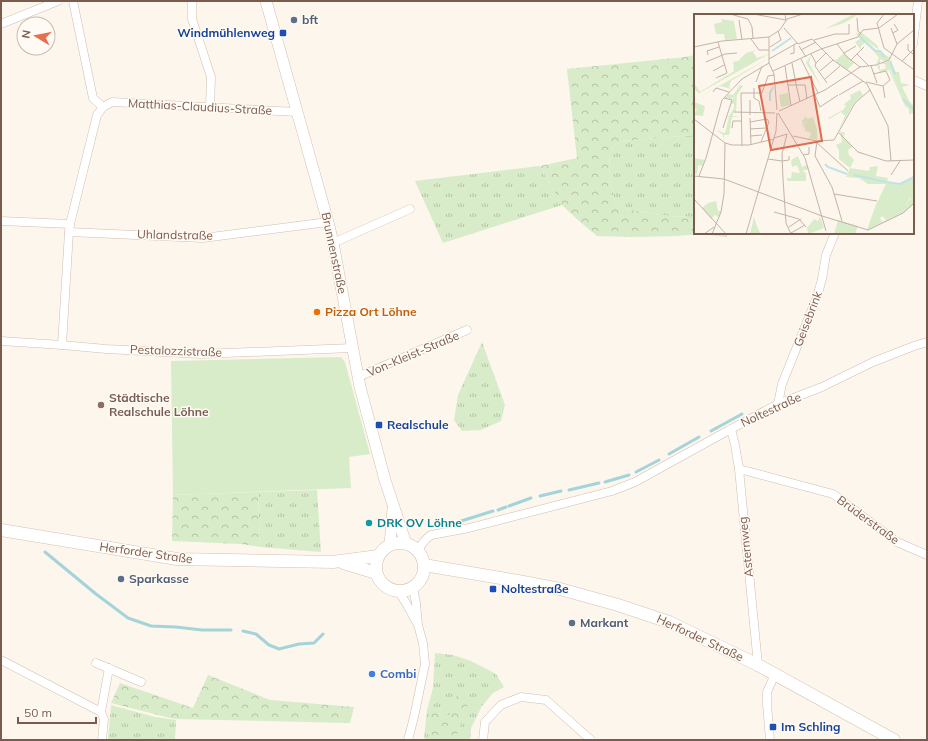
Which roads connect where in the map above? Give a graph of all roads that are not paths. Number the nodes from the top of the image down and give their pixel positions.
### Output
1 (58, 1) edge
2 (73, 1) edge
3 (192, 1) edge
4 (266, 1) edge
5 (918, 1) edge
6 (1, 24) edge
7 (914, 35) edge
8 (914, 80) edge
9 (925, 83) edge
10 (102, 107) junction
11 (210, 107) junction
12 (298, 112) junction
13 (410, 209) dead end
14 (1, 221) edge
15 (328, 222) junction
16 (69, 228) junction
17 (835, 234) edge
18 (333, 243) junction
19 (467, 330) dead end
20 (1, 341) edge
21 (927, 342) edge
22 (62, 345) junction
23 (352, 348) junction
24 (358, 377) junction
25 (778, 404) junction
26 (731, 429) junction
27 (739, 468) junction
28 (393, 506) junction
29 (1, 530) edge
30 (406, 544) junction
31 (390, 545) junction
32 (418, 551) junction
33 (927, 555) edge
34 (378, 556) junction
35 (340, 562) junction
36 (423, 571) junction
37 (376, 573) junction
38 (413, 588) junction
39 (398, 592) junction
40 (418, 625) junction
41 (1, 660) edge
42 (96, 663) dead end
43 (758, 665) junction
44 (109, 668) junction
45 (775, 674) junction
46 (141, 682) dead end
47 (102, 716) junction
48 (102, 740) edge
49 (408, 740) edge
50 (483, 740) edge
51 (591, 740) edge
52 (770, 740) edge
53 (894, 740) edge

1 - 6 street
2 - 10 street
3 - 11 street
4 - 12 street, Brunnenstraße
5 - 7 street
8 - 9 street
10 - 11 street, Matthias-Claudius-Straße
10 - 16 street
11 - 12 street, Matthias-Claudius-Straße
12 - 15 street, Brunnenstraße
13 - 18 street
14 - 16 street, Uhlandstraße
15 - 16 street, Uhlandstraße
15 - 18 street, Brunnenstraße
16 - 22 street
17 - 25 street, Geisebrink
18 - 23 street, Brunnenstraße
19 - 24 street, Von-Kleist-Straße
20 - 22 street, Pestalozzistraße
21 - 25 street, Noltestraße
22 - 23 street, Pestalozzistraße
23 - 24 street, Brunnenstraße
24 - 28 street, Brunnenstraße
25 - 26 street, Noltestraße
26 - 27 street, Asternweg
26 - 32 street, Noltestraße
27 - 33 street, Brüderstraße
27 - 43 street, Asternweg
28 - 30 street, Brunnenstraße
28 - 31 street, Brunnenstraße
29 - 35 main road, Herforder Straße
30 - 31 main road
30 - 32 main road
31 - 34 main road
32 - 36 main road
34 - 35 main road, Herforder Straße
34 - 37 main road
35 - 37 main road, Herforder Straße
36 - 38 main road
36 - 43 main road, Herforder Straße
37 - 39 main road
38 - 39 main road
38 - 40 street
39 - 40 street
40 - 49 street
41 - 47 street
42 - 44 street
43 - 45 main road, Herforder Straße
44 - 46 street
44 - 47 street
45 - 52 street
45 - 53 main road, Herforder Straße
47 - 48 street
50 - 51 street

